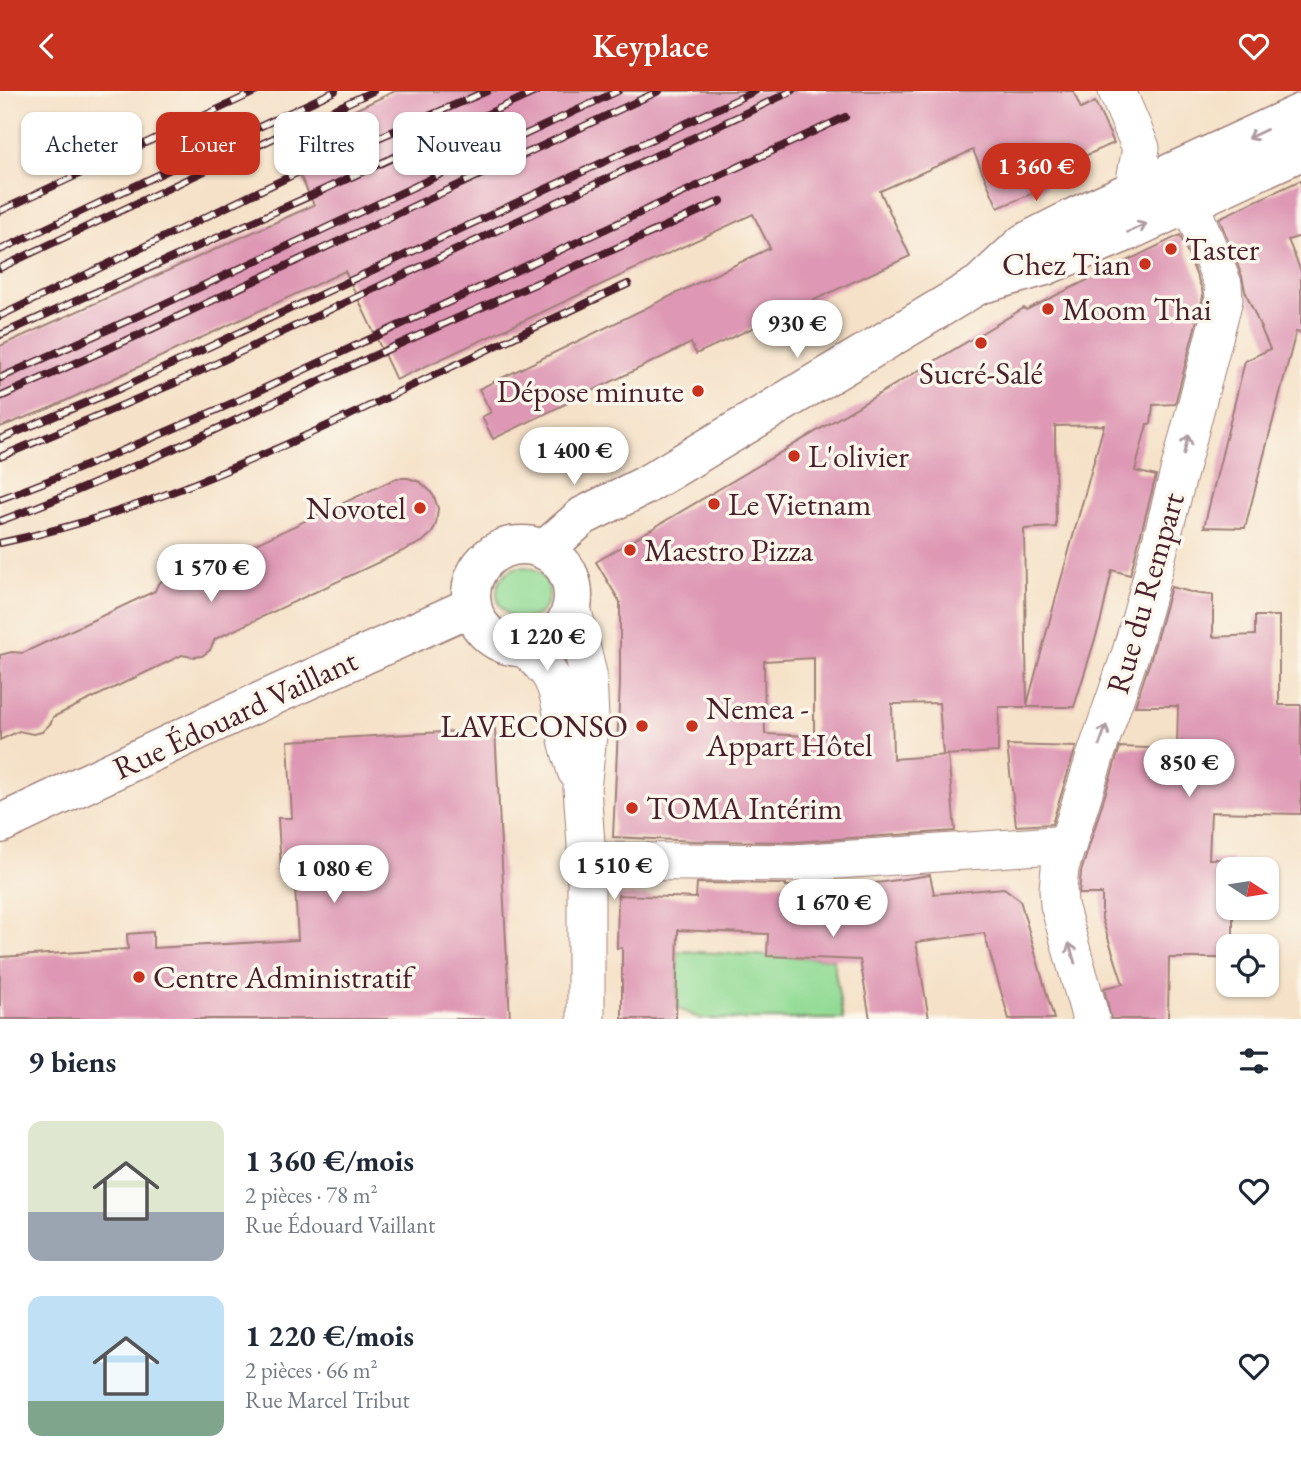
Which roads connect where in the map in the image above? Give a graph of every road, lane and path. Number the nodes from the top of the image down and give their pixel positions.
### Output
1 (1117, 91) edge
2 (1301, 113) edge
3 (1301, 151) edge
4 (1219, 170) junction
5 (1136, 175) dead end
6 (1183, 187) junction
7 (561, 577) junction
8 (472, 606) junction
9 (524, 647) junction
10 (582, 788) junction
11 (0, 824) edge
12 (1068, 844) junction
13 (585, 861) junction
14 (586, 1019) edge
15 (1091, 1019) edge

1 - 5 street
2 -> 4 main road
3 - 4 main road
4 - 6 main road
6 - 7 main road
12 -> 6 street, Rue du Rempart
7 - 8 main road
7 - 9 main road
7 - 10 street
8 - 9 main road
8 - 11 main road, Rue Édouard Vaillant
9 - 10 street
10 - 13 street
12 - 13 street
15 -> 12 street, Rue du Rempart
13 - 14 street

